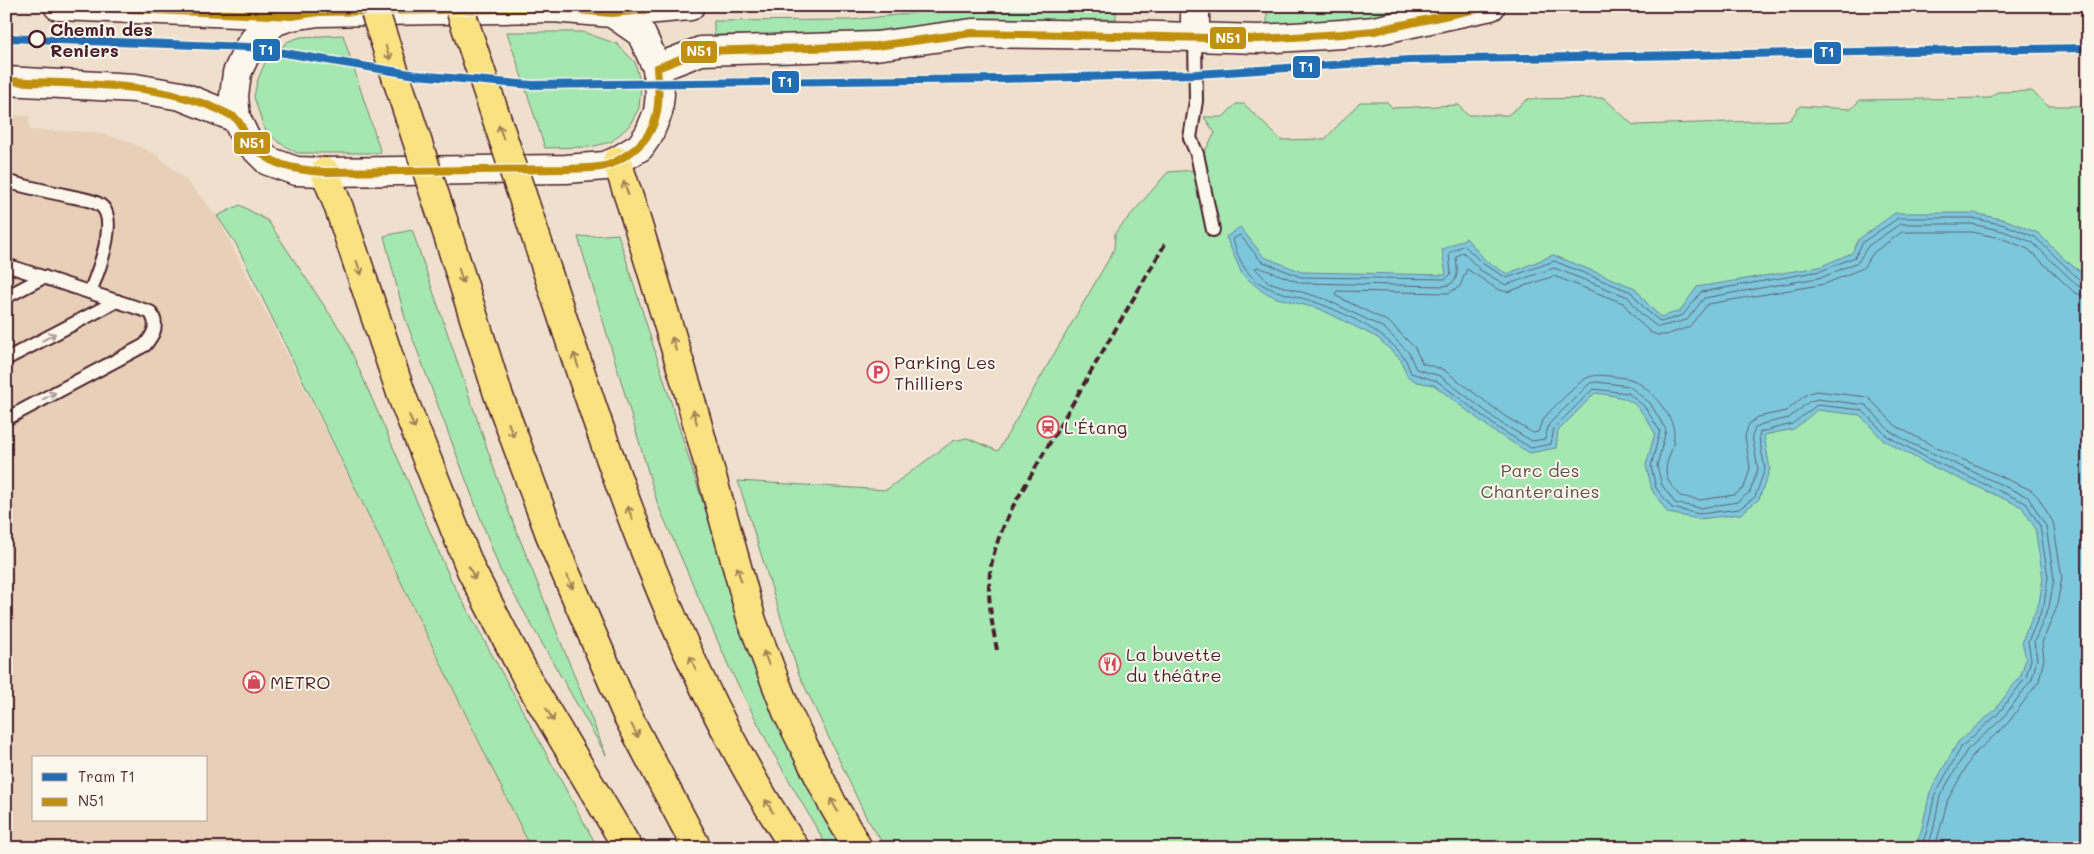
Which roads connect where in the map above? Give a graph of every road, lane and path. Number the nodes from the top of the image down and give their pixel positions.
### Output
1 (58, 6) edge
2 (373, 6) edge
3 (459, 6) edge
4 (690, 6) edge
5 (1194, 6) edge
6 (1491, 6) edge
7 (612, 13) junction
8 (292, 16) junction
9 (1195, 38) junction
10 (657, 68) junction
11 (6, 81) edge
12 (236, 118) junction
13 (617, 161) junction
14 (325, 172) junction
15 (6, 181) edge
16 (1212, 230) dead end
17 (6, 264) edge
18 (44, 277) junction
19 (90, 292) junction
20 (6, 297) edge
21 (117, 301) junction
22 (6, 360) edge
23 (6, 419) edge
24 (628, 848) edge
25 (697, 848) edge
26 (795, 848) edge
27 (858, 848) edge

1 - 8 main road
2 -> 25 highway, bridge
26 -> 3 highway, bridge
4 - 7 main road
5 - 9 main road
6 - 9 main road
7 - 8 main road
7 - 10 main road
8 - 12 main road
9 - 10 main road
9 - 16 lane
10 - 13 main road
11 - 12 main road
12 - 14 main road
13 - 14 main road
27 -> 13 highway
14 -> 24 highway
15 - 19 lane
17 - 18 lane
18 - 19 lane
18 - 20 lane
19 - 21 lane
22 -> 21 lane
23 -> 21 lane

